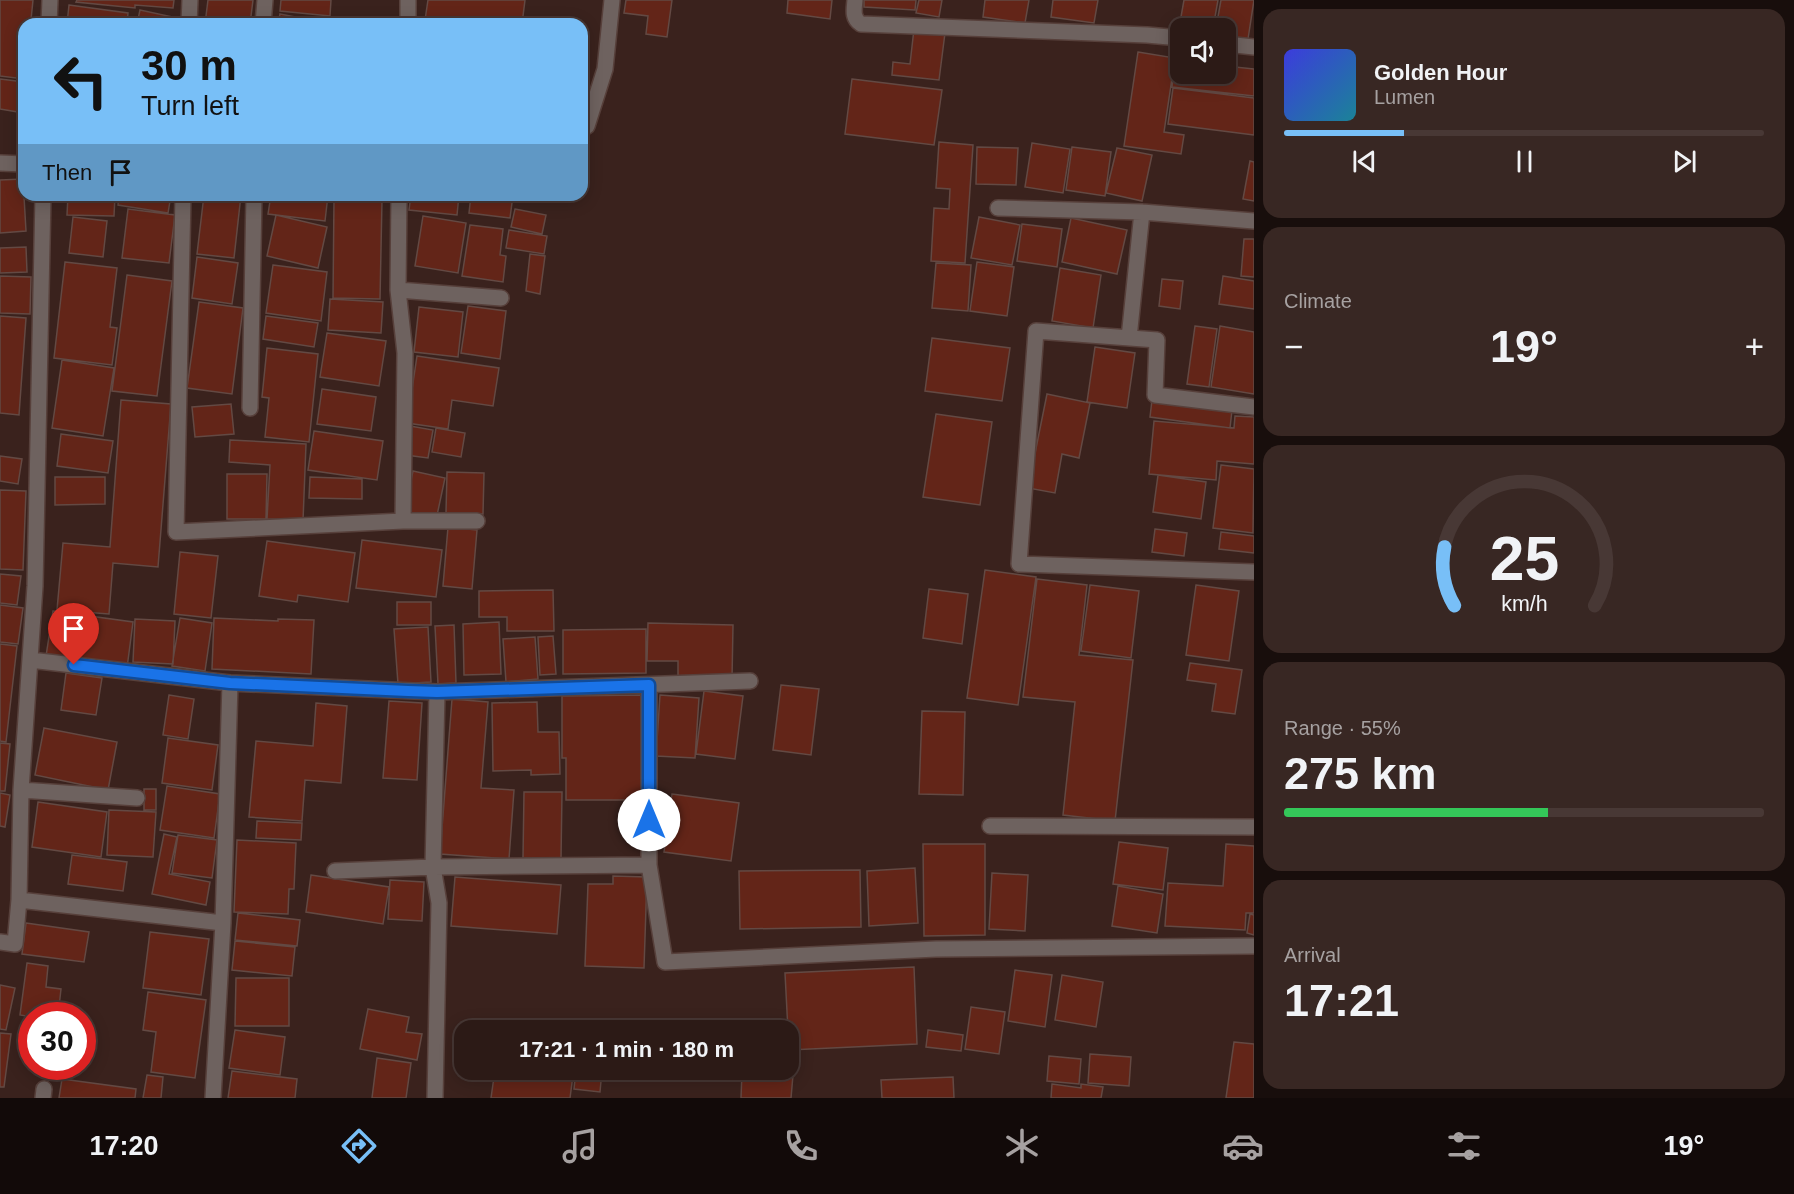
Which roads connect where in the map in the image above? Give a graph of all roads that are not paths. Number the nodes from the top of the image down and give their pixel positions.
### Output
1 (50, 0) edge
2 (190, 0) edge
3 (265, 0) edge
4 (408, 0) edge
5 (612, 0) edge
6 (855, 0) edge
7 (49, 18) edge
8 (189, 18) edge
9 (264, 18) edge
10 (408, 18) edge
11 (1170, 37) edge
12 (1236, 45) edge
13 (1254, 47) edge
14 (588, 123) edge
15 (0, 163) edge
16 (18, 164) edge
17 (43, 201) edge
18 (183, 201) edge
19 (254, 201) edge
20 (399, 201) edge
21 (998, 208) dead end
22 (1142, 213) junction
23 (1254, 221) edge
24 (398, 290) junction
25 (501, 298) dead end
26 (1129, 338) junction
27 (1254, 407) edge
28 (250, 408) dead end
29 (403, 521) junction
30 (477, 521) dead end
31 (1254, 572) edge
32 (30, 660) junction
33 (750, 681) dead end
34 (230, 683) junction
35 (649, 685) junction
36 (437, 692) junction
37 (21, 790) junction
38 (136, 798) dead end
39 (990, 826) dead end
40 (1254, 826) edge
41 (649, 865) junction
42 (433, 867) junction
43 (335, 871) dead end
44 (19, 900) junction
45 (223, 923) junction
46 (0, 942) edge
47 (1254, 946) edge
48 (213, 1098) edge
49 (435, 1098) edge

1 - 7 street
2 - 8 street
3 - 9 street
4 - 10 street
5 - 14 street
6 - 11 street
12 - 13 street
15 - 16 street
17 - 32 street
18 - 29 street
19 - 28 street
20 - 24 street
21 - 22 street
22 - 23 street
22 - 26 street
24 - 25 street
24 - 29 street
26 - 27 street
26 - 31 street
29 - 30 street
32 - 34 street
32 - 37 street
33 - 35 street
34 - 36 street
34 - 45 street
35 - 36 street
35 - 41 street
36 - 42 street
37 - 38 street
37 - 44 street
39 - 40 street
41 - 42 street
41 - 47 street
42 - 43 street
42 - 49 street
44 - 45 street
44 - 46 street
45 - 48 street

